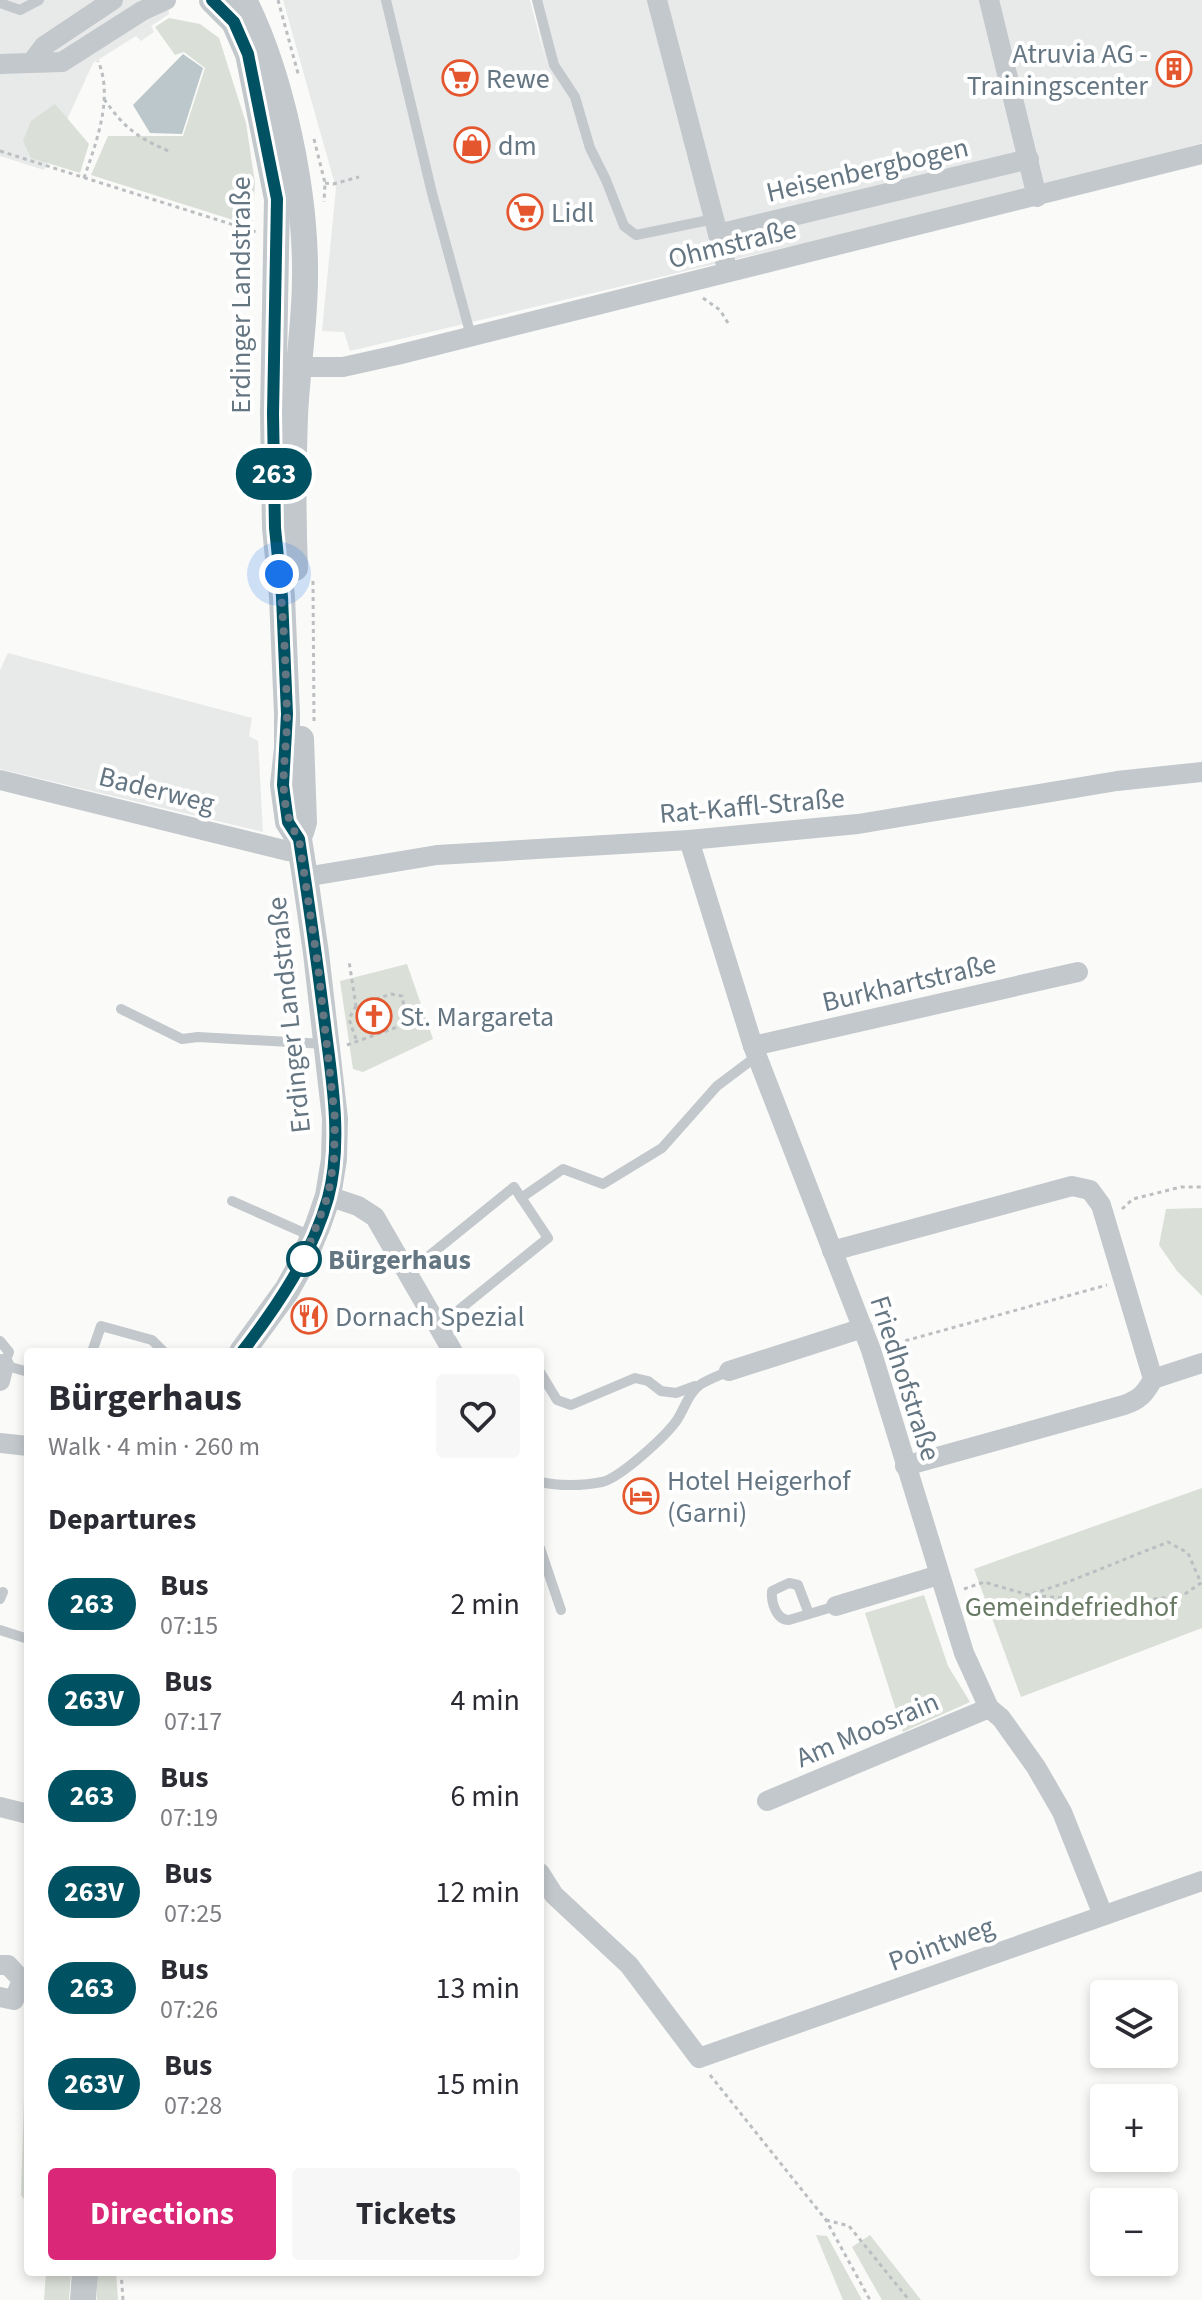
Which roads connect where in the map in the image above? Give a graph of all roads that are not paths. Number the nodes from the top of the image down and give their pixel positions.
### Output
1 (39, 0) edge
2 (113, 0) edge
3 (166, 0) edge
4 (212, 0) edge
5 (244, 0) edge
6 (261, 0) edge
7 (386, 0) edge
8 (537, 0) edge
9 (657, 0) edge
10 (989, 0) edge
11 (0, 3) edge
12 (257, 26) junction
13 (32, 62) junction
14 (0, 64) edge
15 (1202, 154) edge
16 (1029, 159) junction
17 (1037, 197) junction
18 (716, 226) junction
19 (728, 272) junction
20 (471, 336) junction
21 (299, 366) junction
22 (272, 367) junction
23 (1202, 772) edge
24 (0, 780) edge
25 (689, 840) junction
26 (302, 856) junction
27 (1078, 972) dead end
28 (121, 1009) dead end
29 (327, 1044) junction
30 (755, 1051) junction
31 (328, 1196) junction
32 (521, 1198) junction
33 (232, 1201) dead end
34 (313, 1237) junction
35 (832, 1251) junction
36 (408, 1273) junction
37 (439, 1326) junction
38 (863, 1328) junction
39 (0, 1341) edge
40 (93, 1348) edge
41 (160, 1348) edge
42 (245, 1348) edge
43 (451, 1348) edge
44 (1202, 1363) edge
45 (1, 1370) edge
46 (729, 1371) joint
47 (24, 1372) edge
48 (544, 1379) edge
49 (1153, 1379) junction
50 (700, 1385) junction
51 (0, 1443) edge
52 (24, 1446) edge
53 (905, 1466) junction
54 (544, 1482) edge
55 (544, 1560) edge
56 (939, 1575) junction
57 (836, 1606) joint
58 (561, 1610) dead end
59 (809, 1614) dead end
60 (0, 1630) edge
61 (24, 1638) edge
62 (989, 1708) junction
63 (767, 1801) dead end
64 (0, 1807) edge
65 (24, 1813) edge
66 (544, 1879) edge
67 (1202, 1881) edge
68 (1103, 1915) junction
69 (0, 1965) edge
70 (0, 1997) edge
71 (85, 2276) edge
72 (83, 2300) edge

1 - 11 lane
2 - 13 street
3 - 13 street
4 - 22 street, Erdinger Landstraße
5 - 12 street, Erdinger Landstraße
6 - 12 street
7 - 20 lane
8 - 18 lane
9 - 18 street
10 - 16 street
12 - 21 street, Erdinger Landstraße
13 - 14 street
15 - 17 street, Ohmstraße
16 - 17 street
16 - 18 street, Heisenbergbogen
17 - 19 street, Ohmstraße
18 - 19 street
19 - 20 street, Ohmstraße
20 - 21 street, Ohmstraße
21 - 22 street, Ohmstraße
21 - 26 street, Erdinger Landstraße
22 - 26 street, Erdinger Landstraße
23 - 25 street, Rat-Kaffl-Straße
24 - 26 street, Baderweg
25 - 26 street, Rat-Kaffl-Straße
25 - 30 street, Friedhofstraße
26 - 29 street, Erdinger Landstraße
27 - 30 street, Burkhartstraße
28 - 29 lane
29 - 31 street, Erdinger Landstraße
30 - 32 lane
30 - 35 street, Friedhofstraße
31 - 34 street, Erdinger Landstraße
31 - 36 street
32 - 36 lane
32 - 37 lane
33 - 34 lane
34 - 42 street, Erdinger Landstraße
35 - 38 street, Friedhofstraße
35 - 49 street
36 - 37 street
37 - 43 street
38 - 46 street
38 - 53 street, Friedhofstraße
39 - 45 lane
40 - 41 lane
44 - 49 street
45 - 47 lane
46 - 50 lane
48 - 50 lane
49 - 53 street
50 - 54 lane
51 - 52 street
53 - 56 street, Friedhofstraße
55 - 58 lane
56 - 57 street
56 - 62 street, Friedhofstraße
57 - 59 lane
60 - 61 lane
62 - 63 street, Am Moosrain
62 - 68 street, Friedhofstraße
64 - 65 street
66 - 68 street, Pointweg
67 - 68 street, Pointweg
69 - 70 street
71 - 72 street

